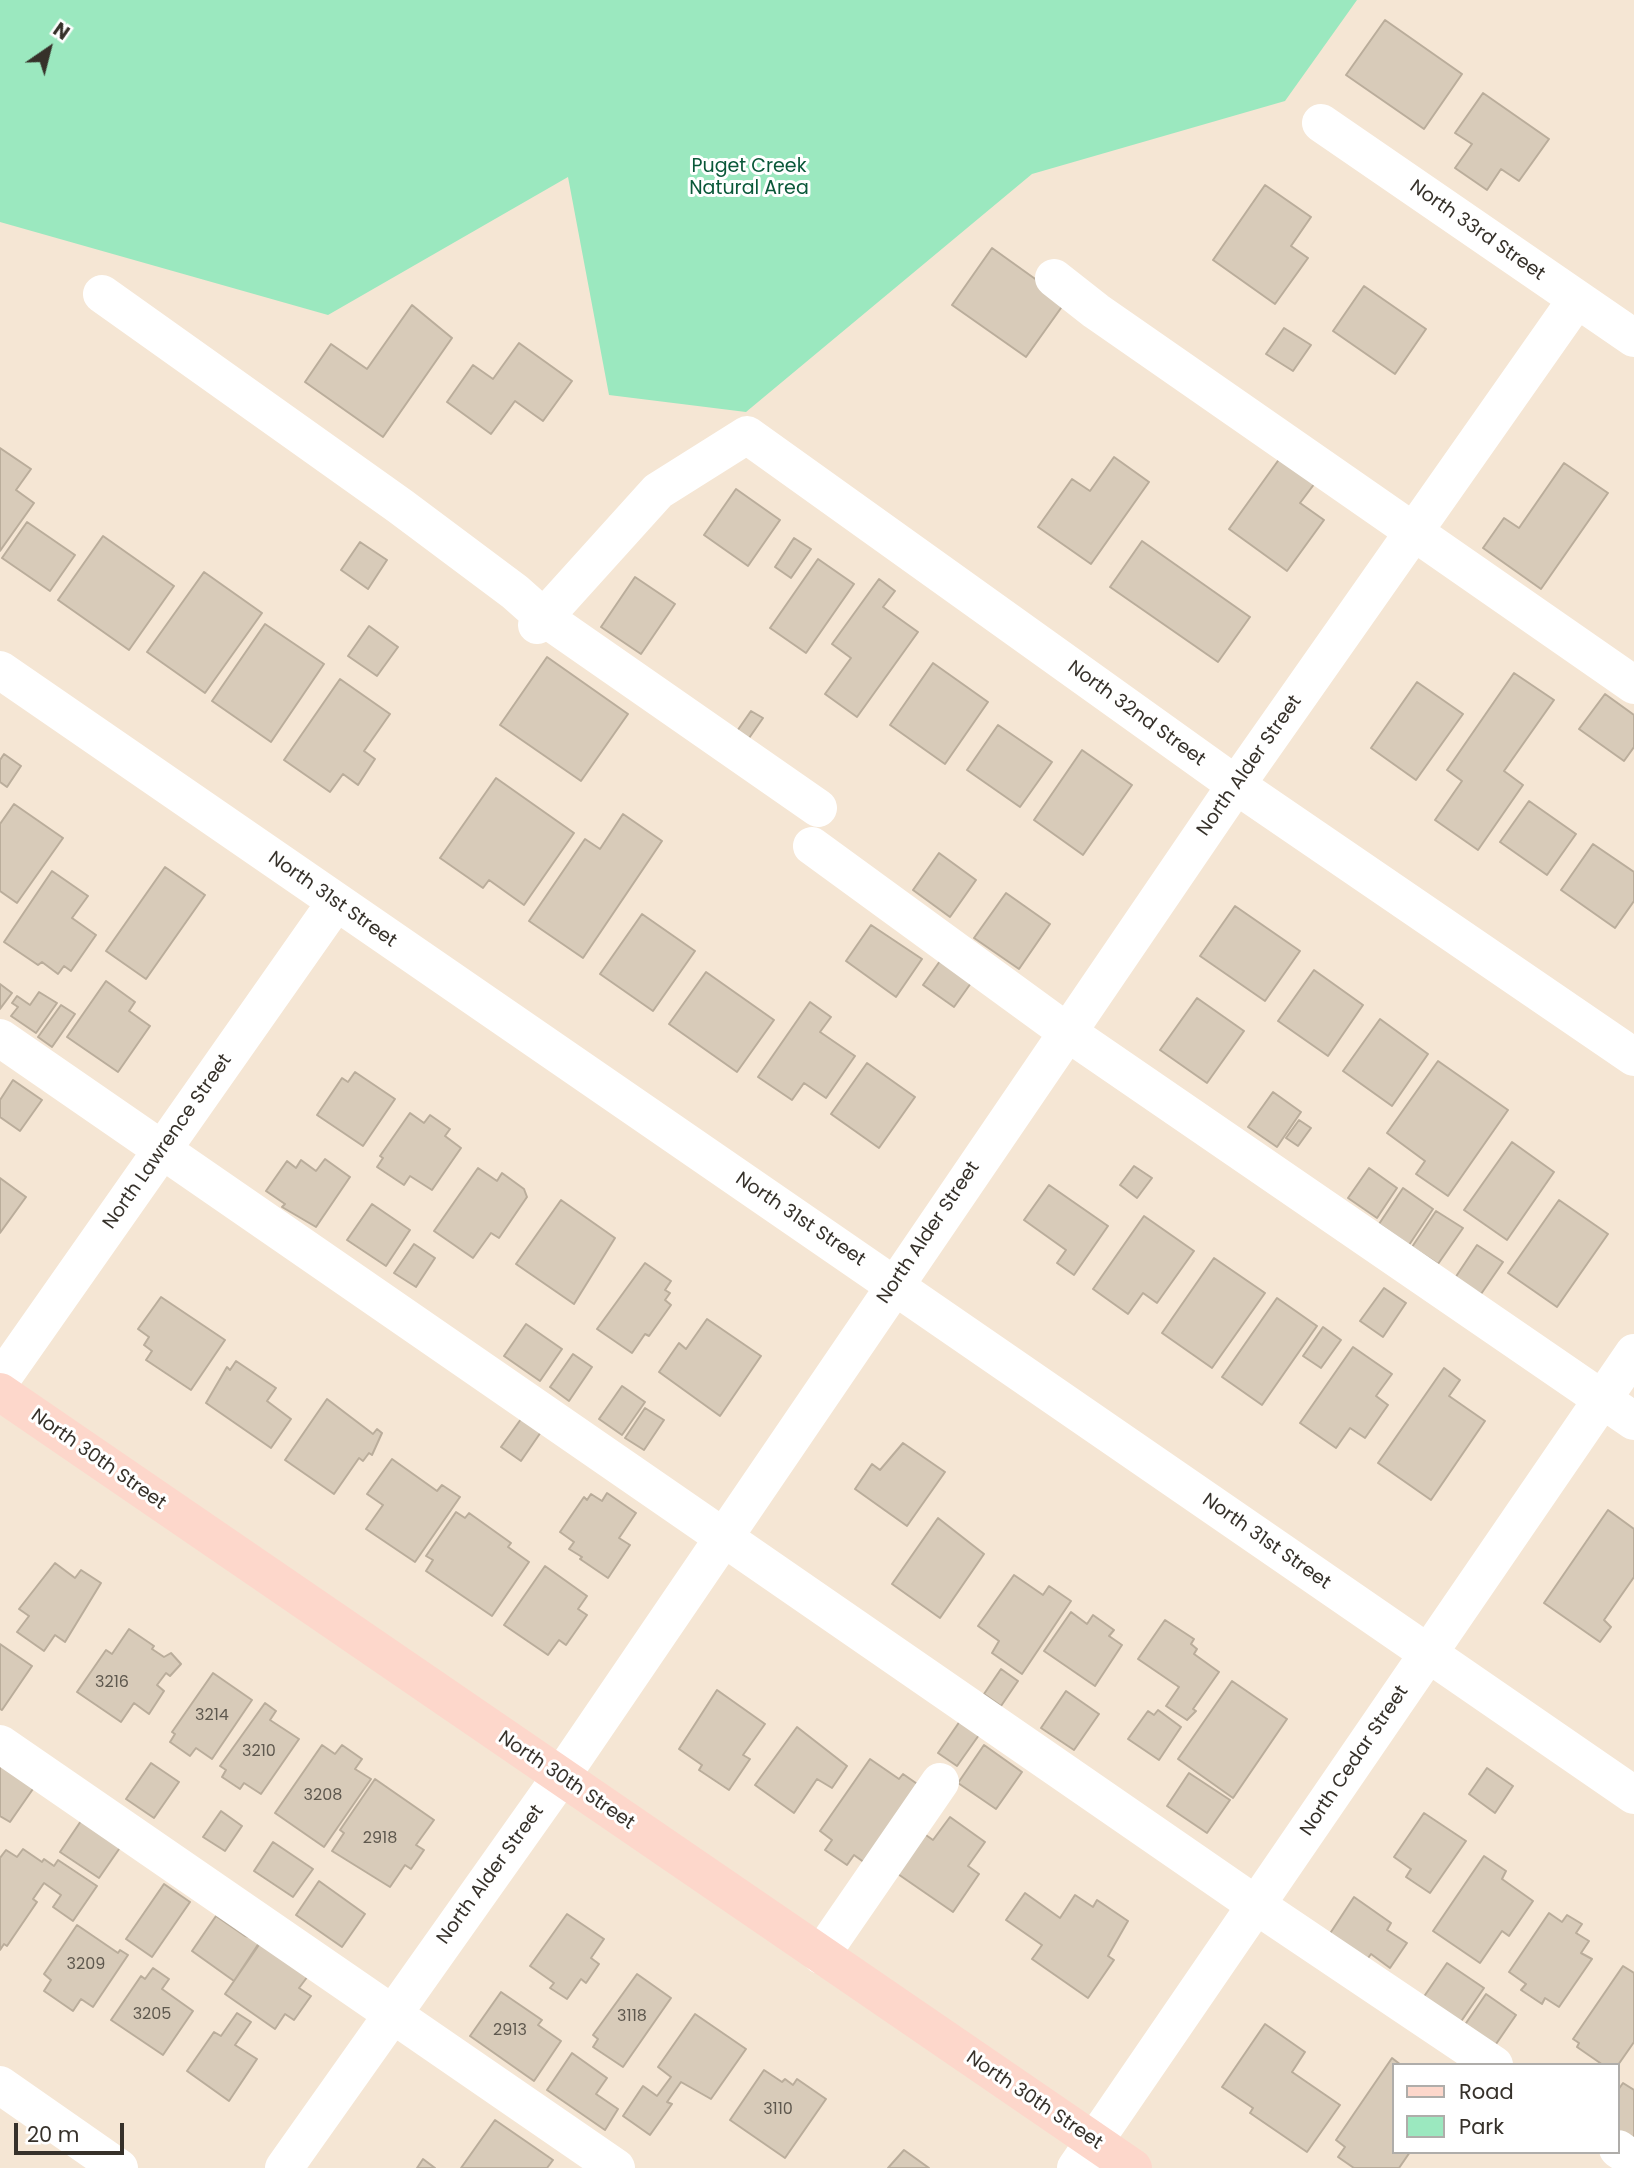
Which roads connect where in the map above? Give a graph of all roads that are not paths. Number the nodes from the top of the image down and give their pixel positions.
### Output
1 (1321, 123) dead end
2 (1054, 278) dead end
3 (102, 294) dead end
4 (1577, 299) junction
5 (1634, 338) edge
6 (1415, 530) junction
7 (540, 621) junction
8 (0, 670) edge
9 (1634, 685) edge
10 (1236, 785) junction
11 (818, 808) dead end
12 (812, 846) dead end
13 (336, 902) junction
14 (1067, 1032) junction
15 (0, 1038) edge
16 (1634, 1057) edge
17 (162, 1150) junction
18 (894, 1285) junction
19 (1634, 1353) edge
20 (0, 1381) edge
21 (0, 1392) edge
22 (1602, 1399) junction
23 (1634, 1421) edge
24 (722, 1538) junction
25 (1428, 1654) junction
26 (0, 1744) edge
27 (561, 1778) junction
28 (940, 1782) dead end
29 (1634, 1795) edge
30 (1256, 1905) junction
31 (821, 1955) junction
32 (391, 2014) junction
33 (1491, 2063) edge
34 (0, 2085) edge
35 (1085, 2155) edge
36 (118, 2168) edge
37 (284, 2168) edge
38 (615, 2168) edge
39 (1133, 2168) edge

1 - 4 street, North 33rd Street
2 - 6 street
3 - 7 street
4 - 5 street, North 33rd Street
4 - 6 street, North Alder Street
6 - 9 street
6 - 10 street, North Alder Street
7 - 10 street, North 32nd Street
7 - 11 street
8 - 13 street, North 31st Street
10 - 14 street, North Alder Street
10 - 16 street, North 32nd Street
12 - 14 street
13 - 17 street, North Lawrence Street
13 - 18 street, North 31st Street
14 - 18 street, North Alder Street
14 - 22 street
15 - 17 street
17 - 20 street, North Lawrence Street
17 - 24 street
18 - 24 street, North Alder Street
18 - 25 street, North 31st Street
19 - 22 street, North Cedar Street
21 - 27 main road, North 30th Street
22 - 23 street
22 - 25 street, North Cedar Street
24 - 27 street, North Alder Street
24 - 30 street
25 - 29 street, North 31st Street
25 - 30 street, North Cedar Street
26 - 32 street
27 - 31 main road, North 30th Street
27 - 32 street, North Alder Street
28 - 31 street
30 - 33 street
30 - 35 street, North Cedar Street
31 - 35 main road, North 30th Street
32 - 37 street, North Alder Street
32 - 38 street
34 - 36 street
35 - 39 main road, North 30th Street

